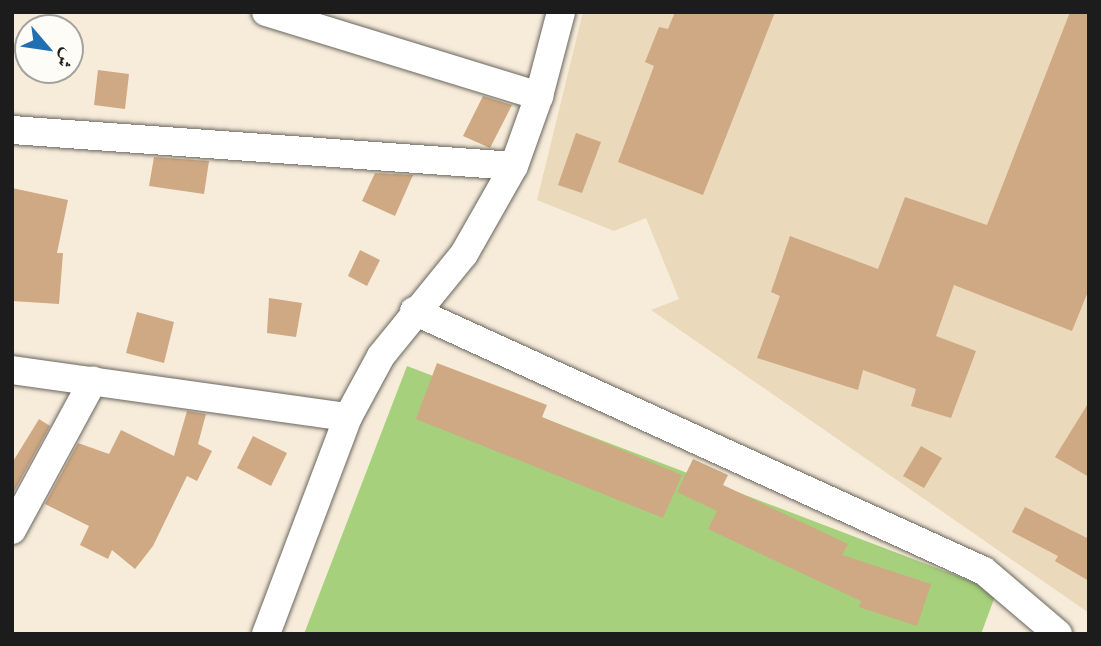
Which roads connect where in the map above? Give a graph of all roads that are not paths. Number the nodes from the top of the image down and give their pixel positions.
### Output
1 (266, 12) edge
2 (561, 12) edge
3 (540, 96) junction
4 (12, 130) edge
5 (514, 166) junction
6 (414, 311) junction
7 (12, 370) edge
8 (93, 381) junction
9 (348, 417) junction
10 (12, 530) edge
11 (266, 634) edge
12 (1058, 634) edge

1 - 3 street
2 - 3 street
3 - 5 street
4 - 5 street
5 - 6 street
6 - 9 street
6 - 12 street
7 - 8 street
8 - 9 street
8 - 10 street
9 - 11 street

